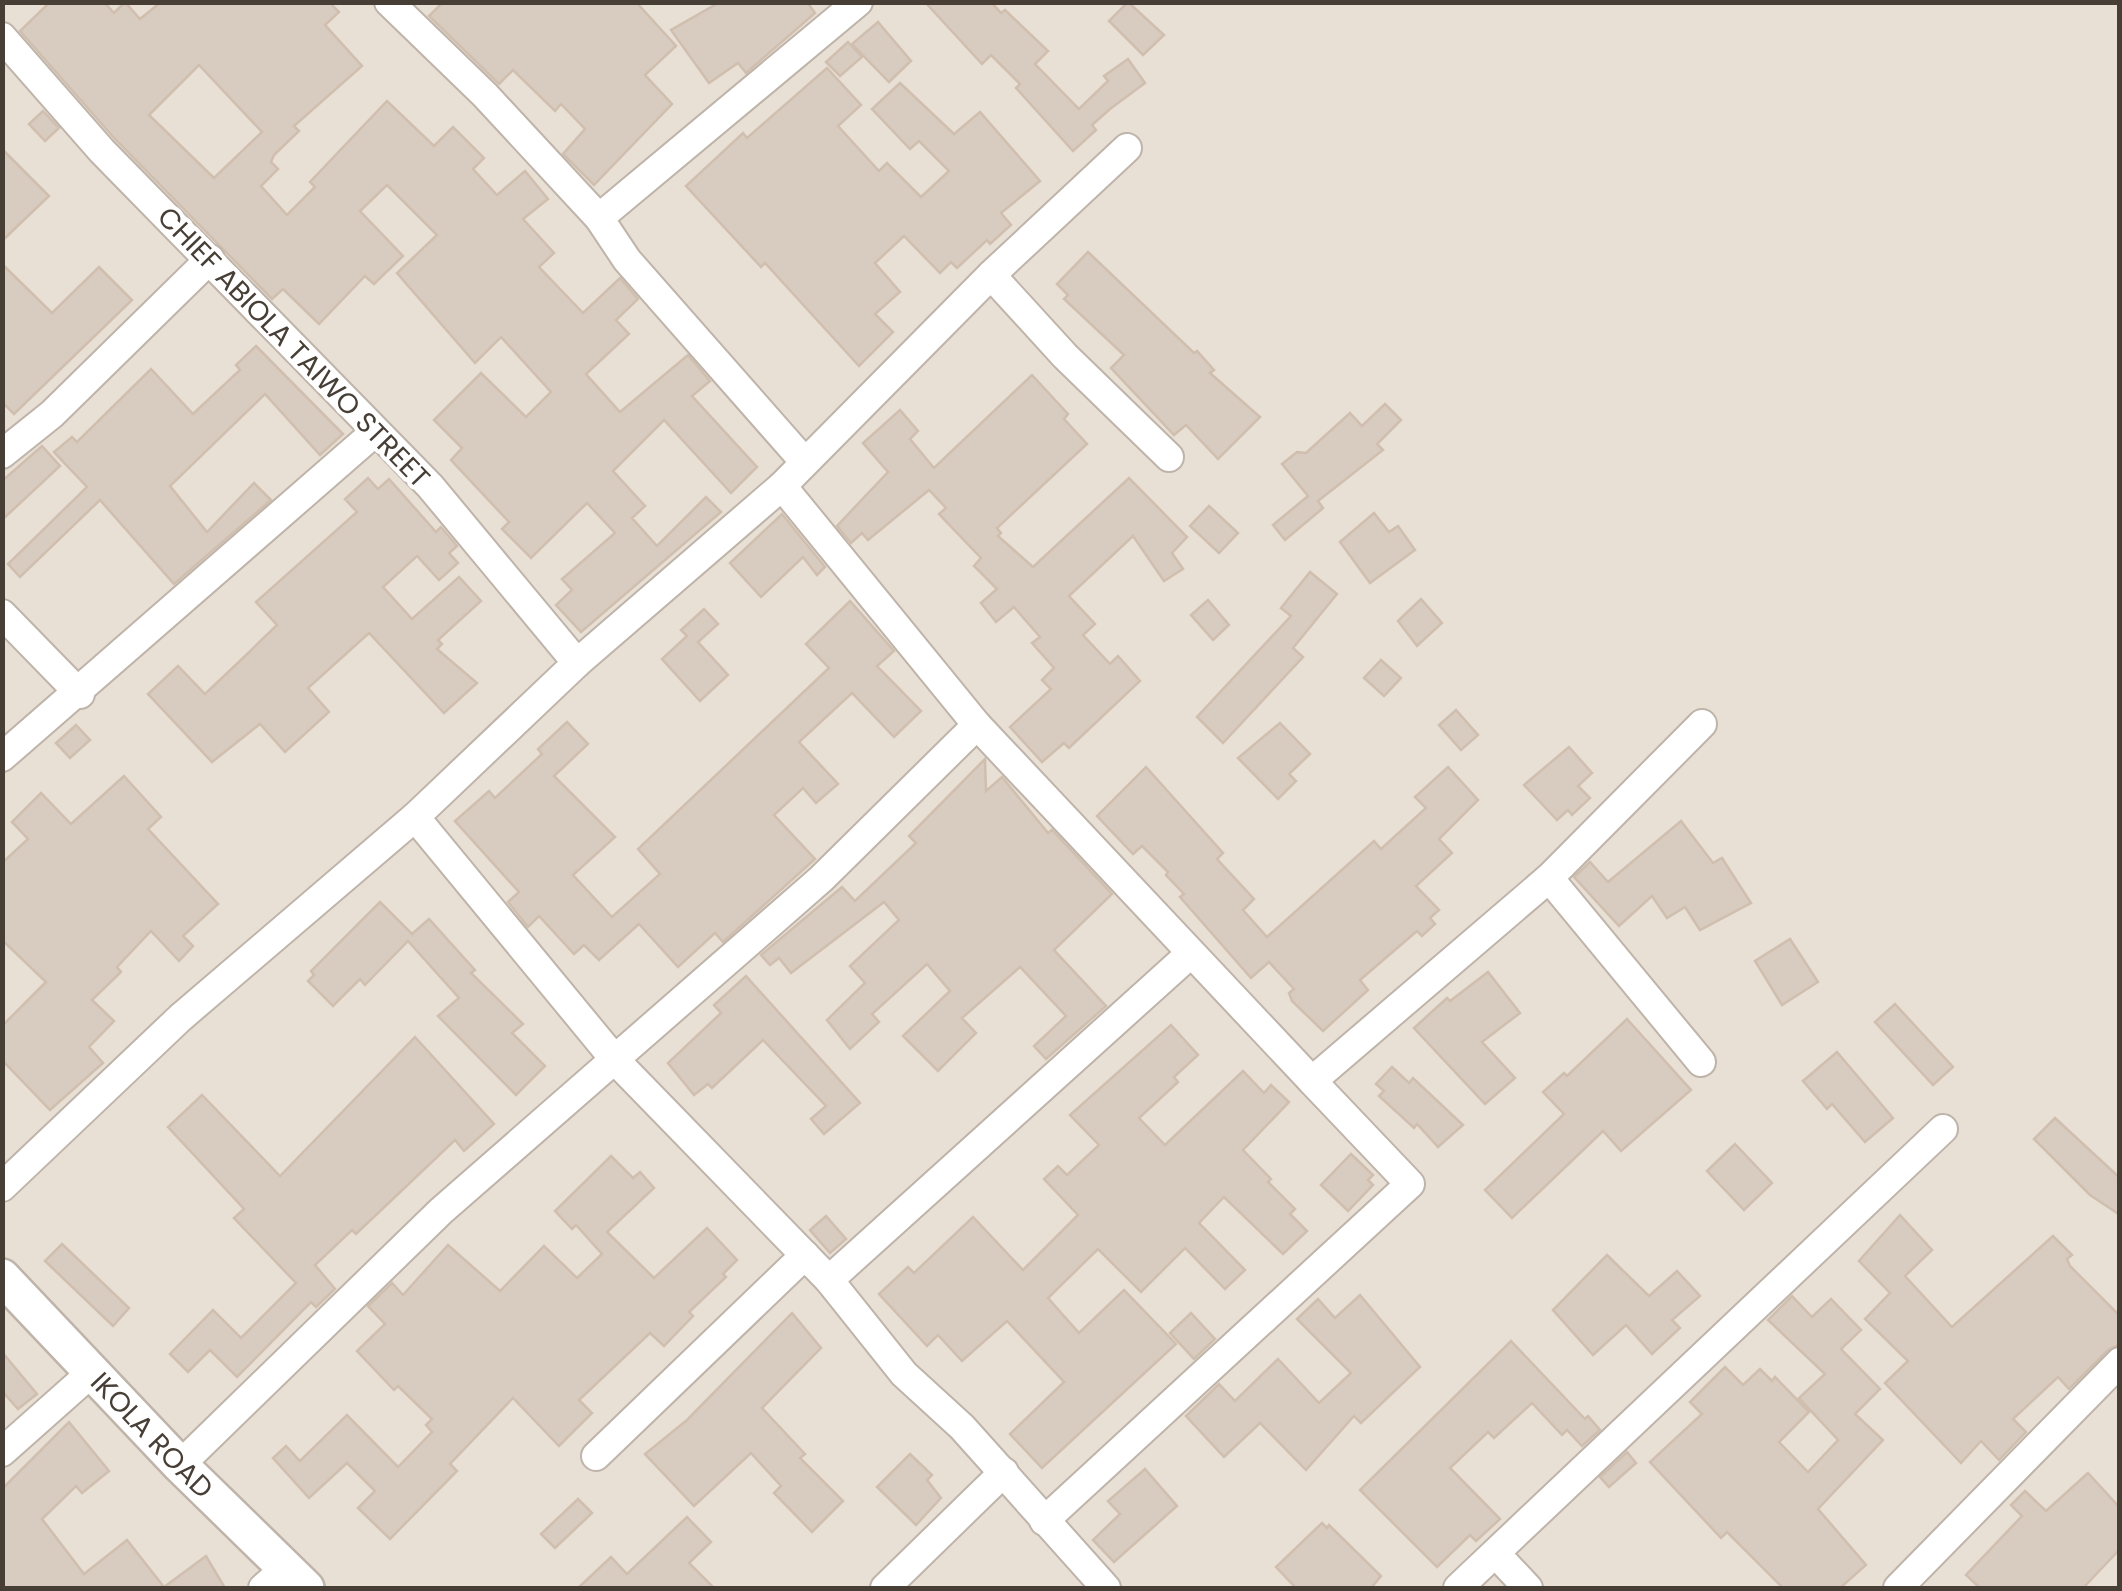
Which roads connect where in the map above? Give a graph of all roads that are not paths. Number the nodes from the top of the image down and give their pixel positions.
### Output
1 (858, 2) edge
2 (391, 3) edge
3 (2, 37) edge
4 (1127, 148) dead end
5 (599, 218) junction
6 (210, 259) junction
7 (991, 275) junction
8 (375, 432) junction
9 (2, 454) edge
10 (1169, 457) dead end
11 (802, 460) junction
12 (782, 486) junction
13 (2, 614) edge
14 (577, 663) junction
15 (80, 694) junction
16 (1702, 724) dead end
17 (977, 726) junction
18 (2, 758) edge
19 (415, 817) junction
20 (1549, 878) junction
21 (1189, 955) junction
22 (616, 1060) junction
23 (1701, 1062) dead end
24 (1312, 1081) junction
25 (1943, 1129) dead end
26 (2, 1186) edge
27 (805, 1255) junction
28 (2, 1278) edge
29 (829, 1280) junction
30 (2120, 1362) edge
31 (91, 1373) junction
32 (2, 1452) edge
33 (596, 1456) dead end
34 (180, 1465) junction
35 (1004, 1472) junction
36 (1044, 1521) junction
37 (1497, 1555) junction
38 (285, 1582) edge
39 (1907, 1586) edge
40 (885, 1588) edge
41 (1106, 1588) edge
42 (1458, 1588) edge
43 (1528, 1588) edge

1 - 5 street
2 - 5 street
3 - 6 street, CHIEF ABIOLA TAIWO STREET
4 - 7 street
5 - 11 street
6 - 8 street, CHIEF ABIOLA TAIWO STREET
6 - 9 street
7 - 10 street
7 - 11 street
8 - 14 street, CHIEF ABIOLA TAIWO STREET
8 - 15 street
11 - 12 street
12 - 14 street
12 - 17 street
13 - 15 street
14 - 19 street
15 - 18 street
16 - 20 street
17 - 21 street
17 - 22 street
19 - 22 street
19 - 26 street
20 - 23 street
20 - 24 street
21 - 24 street
21 - 29 street
22 - 27 street
22 - 34 street
24 - 36 street
25 - 37 street
27 - 29 street
27 - 33 street
28 - 31 street, IKOLA ROAD
29 - 35 street
30 - 39 street
31 - 32 street
31 - 34 street, IKOLA ROAD
34 - 38 street, IKOLA ROAD
35 - 36 street
35 - 40 street
36 - 41 street
37 - 42 street
37 - 43 street

